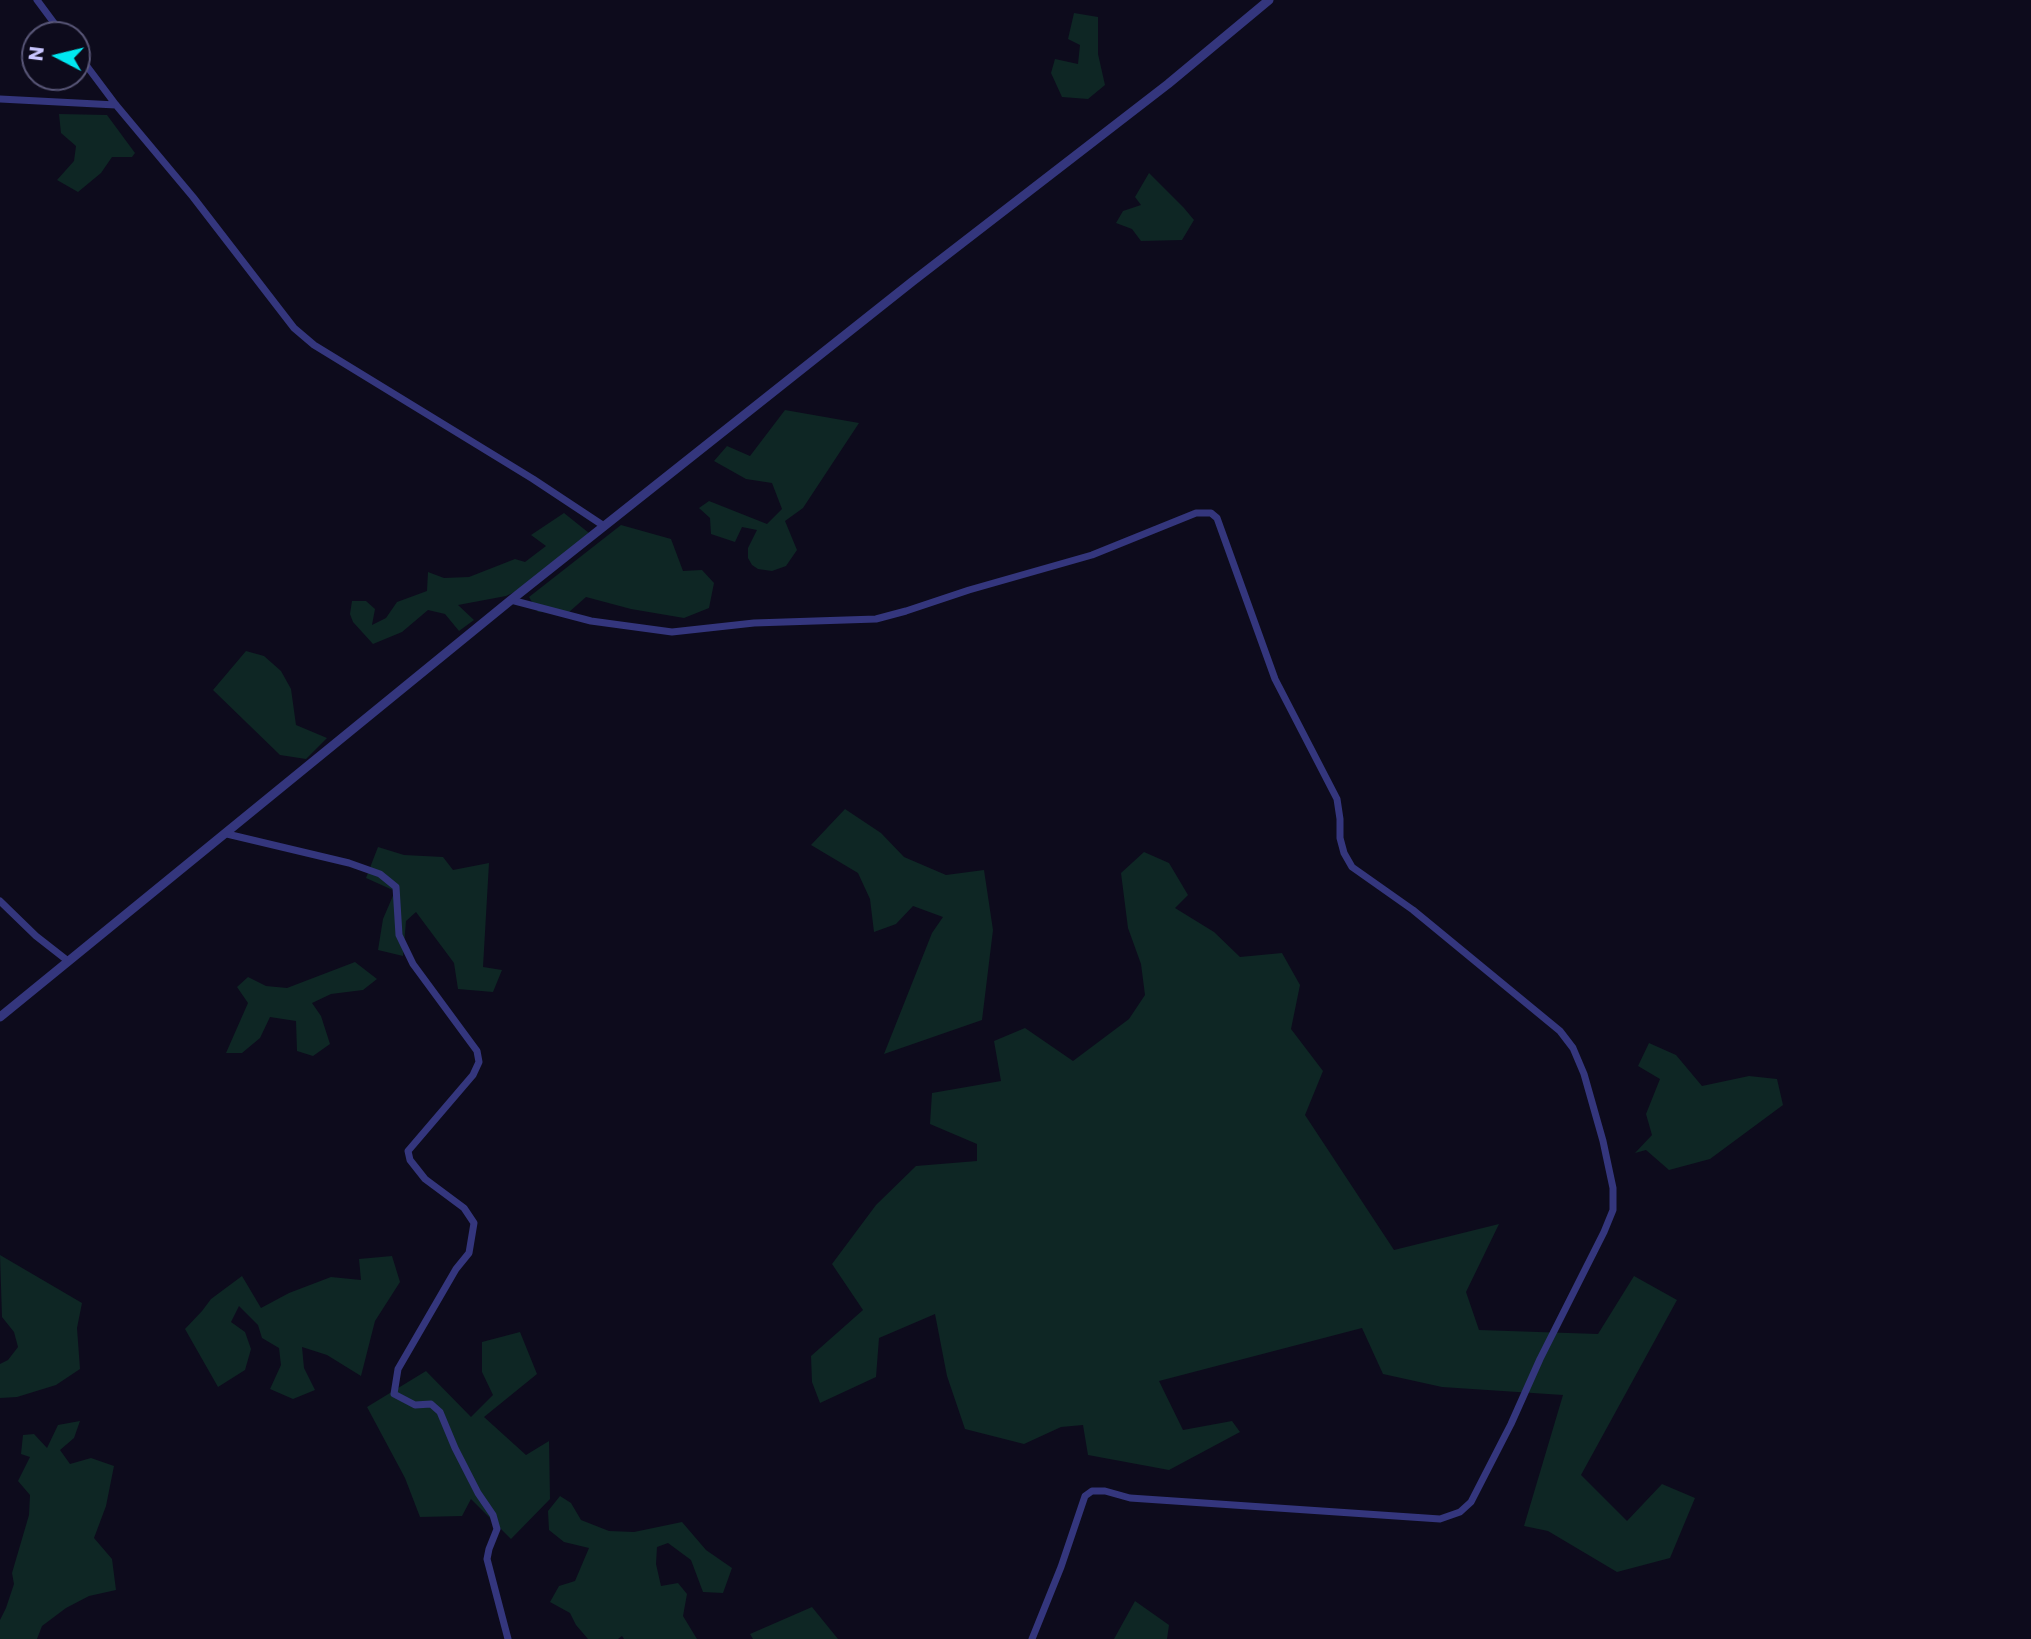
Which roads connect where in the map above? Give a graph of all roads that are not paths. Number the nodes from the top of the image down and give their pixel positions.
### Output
1 (37, 0) edge
2 (1269, 0) edge
3 (53, 21) edge
4 (91, 71) edge
5 (0, 99) edge
6 (116, 104) junction
7 (604, 526) junction
8 (511, 600) junction
9 (227, 834) junction
10 (0, 901) edge
11 (68, 961) junction
12 (0, 1017) edge
13 (508, 1639) edge
14 (1032, 1639) edge

1 - 3 street
2 - 7 street
4 - 6 street
5 - 6 street
6 - 7 street
7 - 8 street
8 - 9 street
8 - 14 street
9 - 11 street
9 - 13 street
10 - 11 street
11 - 12 street

